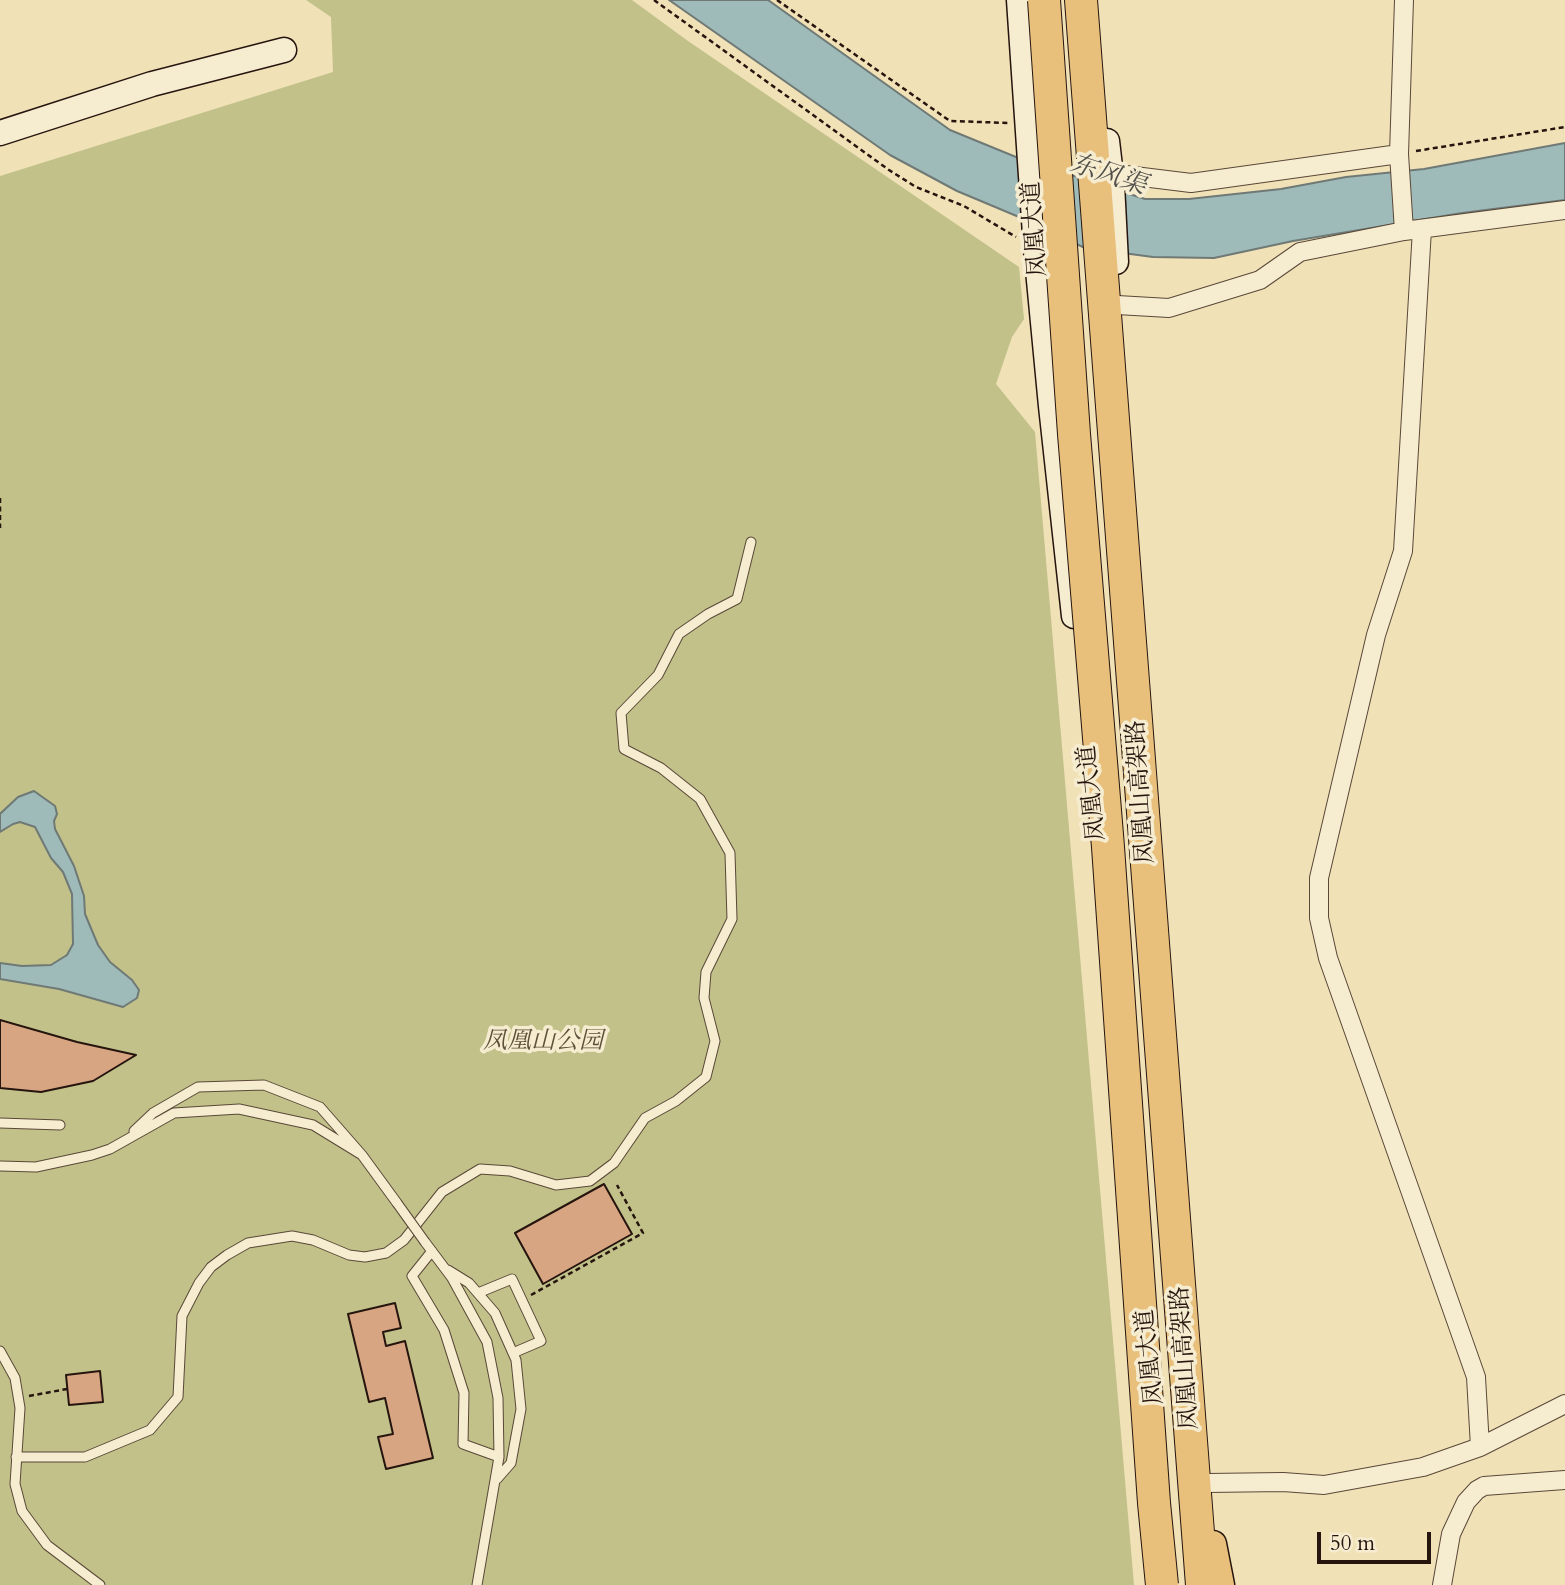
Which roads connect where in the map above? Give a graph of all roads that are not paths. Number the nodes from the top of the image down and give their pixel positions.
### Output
1 (1019, 0) edge
2 (1044, 0) edge
3 (1081, 0) edge
4 (1095, 0) edge
5 (1404, 0) edge
6 (284, 50) dead end
7 (0, 133) edge
8 (1399, 154) junction
9 (1111, 178) junction
10 (1565, 210) edge
11 (1413, 230) junction
12 (1117, 305) junction
13 (751, 542) dead end
14 (0, 1123) edge
15 (60, 1125) dead end
16 (128, 1137) junction
17 (362, 1155) junction
18 (0, 1166) edge
19 (432, 1251) junction
20 (444, 1267) junction
21 (478, 1293) junction
22 (0, 1350) edge
23 (513, 1353) junction
24 (1565, 1404) edge
25 (1480, 1447) junction
26 (16, 1457) junction
27 (499, 1457) junction
28 (496, 1480) junction
29 (1565, 1480) edge
30 (1207, 1483) junction
31 (1213, 1544) junction
32 (100, 1585) edge
33 (477, 1585) edge
34 (1163, 1585) edge
35 (1170, 1585) edge
36 (1202, 1585) edge
37 (1215, 1585) edge
38 (1221, 1585) edge
39 (1442, 1585) edge

1 - 35 main road, 凤凰大道
2 - 34 highway, 凤凰山高架路, bridge
3 - 36 highway, 凤凰山高架路
4 - 9 main road, 凤凰大道
5 - 8 street
6 - 7 main road
8 - 9 street
8 - 11 street
9 - 12 main road, 凤凰大道
10 - 11 street
11 - 12 street
11 - 25 street
12 - 30 main road, 凤凰大道
13 - 26 lane
14 - 15 lane
16 - 17 lane
16 - 17 lane
16 - 18 lane
17 - 19 lane, bridge
19 - 20 lane
19 - 27 lane
20 - 21 lane
20 - 27 lane
21 - 23 lane
21 - 23 lane
22 - 26 lane
23 - 28 lane
24 - 25 street
25 - 30 street
26 - 32 lane
27 - 28 lane
28 - 33 lane
29 - 39 street
30 - 31 main road, 凤凰大道
31 - 37 main road, 凤凰大道
31 - 38 main road

